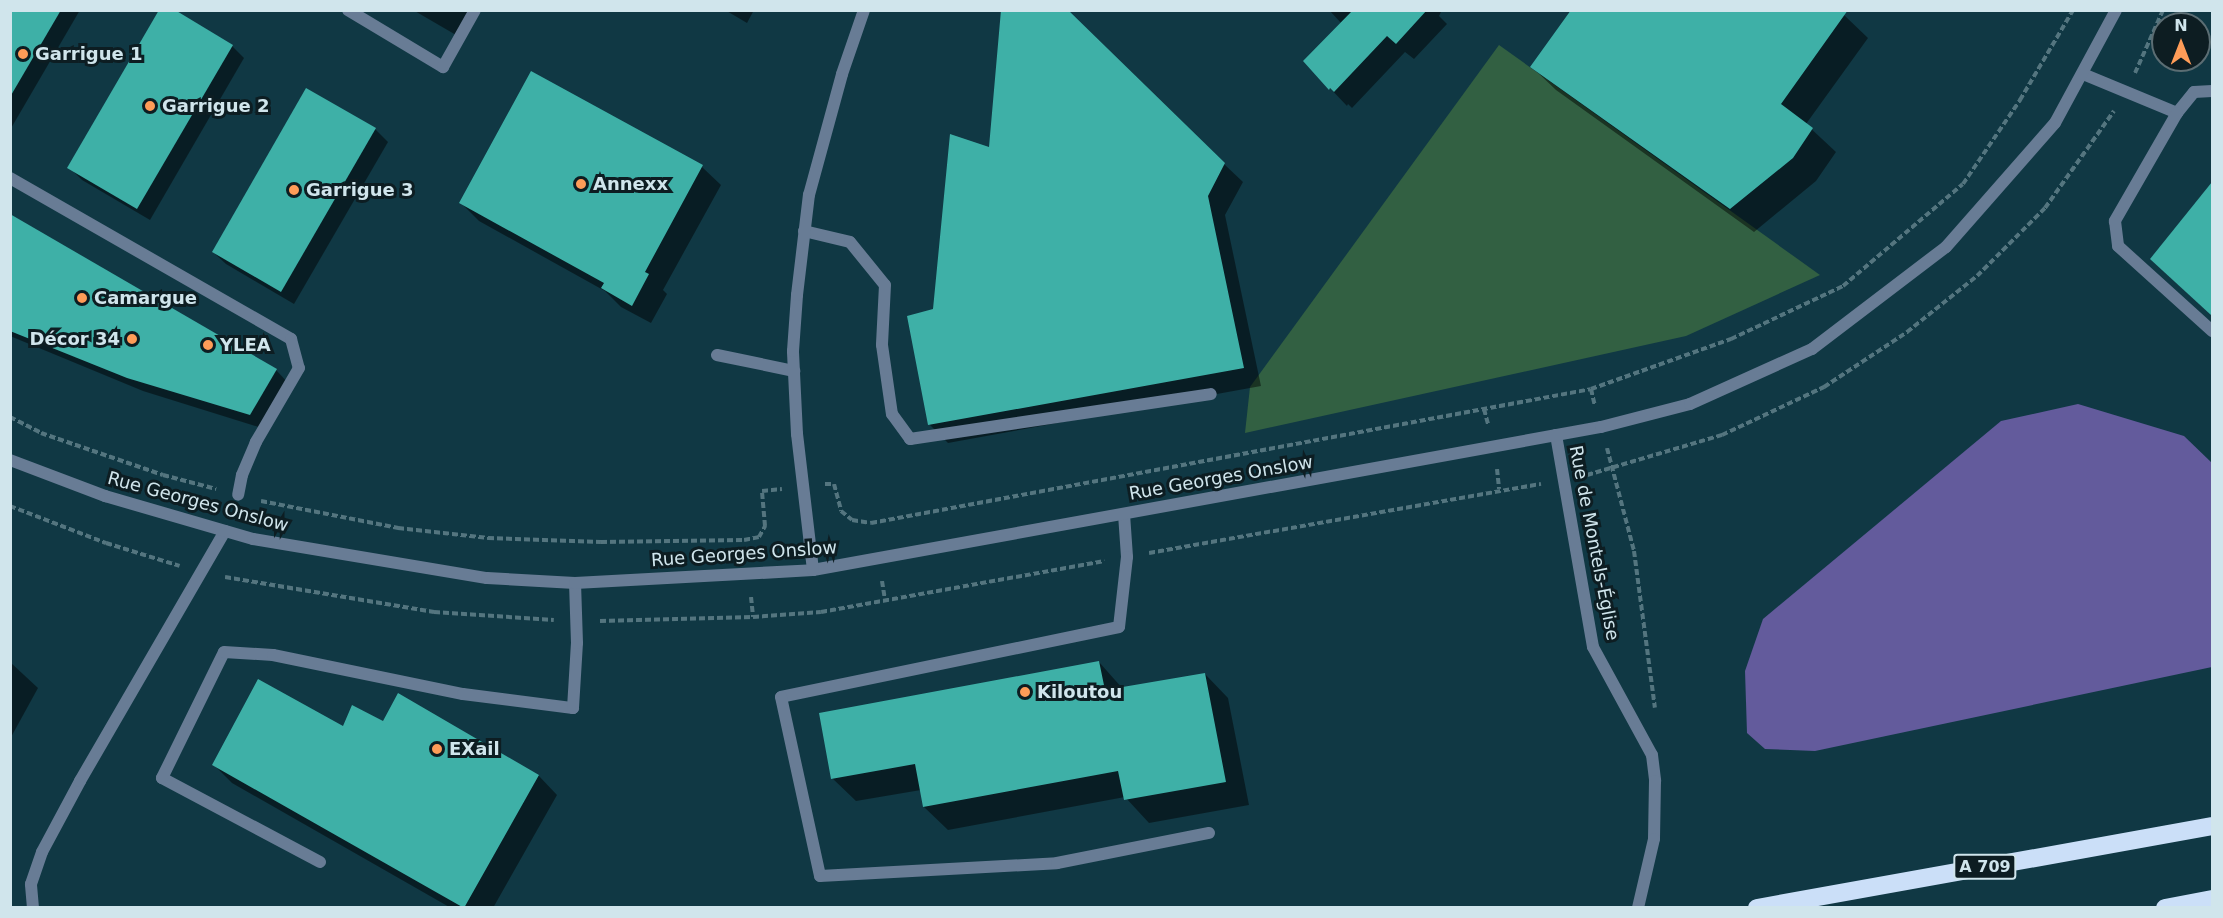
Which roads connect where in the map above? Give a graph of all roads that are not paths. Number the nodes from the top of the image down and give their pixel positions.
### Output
1 (348, 10) edge
2 (475, 10) edge
3 (864, 10) edge
4 (2116, 10) edge
5 (2083, 74) junction
6 (2212, 91) edge
7 (2177, 113) junction
8 (10, 178) edge
9 (804, 231) junction
10 (2212, 331) edge
11 (717, 355) dead end
12 (794, 371) junction
13 (1211, 394) dead end
14 (1556, 435) junction
15 (10, 460) edge
16 (238, 495) road end
17 (1124, 514) junction
18 (225, 531) junction
19 (813, 570) junction
20 (575, 583) junction
21 (2212, 826) edge
22 (1209, 832) dead end
23 (320, 862) dead end
24 (2212, 899) edge
25 (33, 908) edge
26 (1638, 908) edge
27 (1756, 908) edge
28 (2165, 908) edge

1 - 2 street
3 - 9 street
4 - 5 street, Rue de Montels-Église
5 - 7 street
5 - 14 street, Rue de Montels-Église
6 - 7 street
7 - 10 street
8 - 16 street
9 - 12 street
9 - 13 street
11 - 12 street
12 - 19 street
14 - 17 street, Rue Georges Onslow
14 - 26 street, Rue de Montels-Église
15 - 18 street, Rue Georges Onslow
17 - 19 street, Rue Georges Onslow
17 - 22 street
18 - 20 street, Rue Georges Onslow
18 - 25 street
19 - 20 street, Rue Georges Onslow
20 - 23 street
21 - 27 highway, A 709
24 - 28 highway

